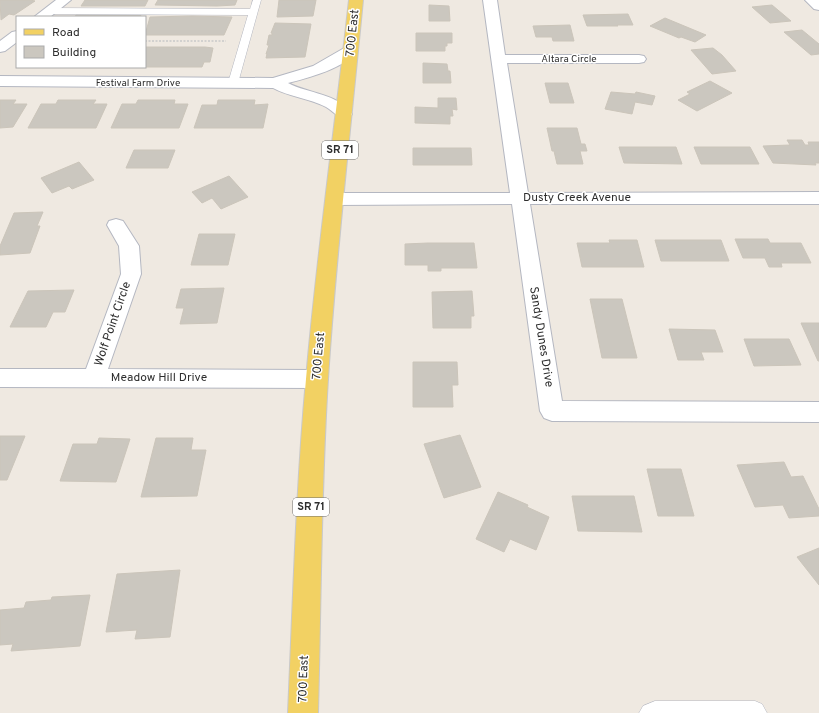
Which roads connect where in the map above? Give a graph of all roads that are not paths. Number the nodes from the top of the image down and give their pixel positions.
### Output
1 (64, 0) edge
2 (257, 0) edge
3 (356, 0) edge
4 (490, 0) edge
5 (812, 0) edge
6 (819, 6) edge
7 (254, 12) junction
8 (45, 14) edge
9 (16, 36) edge
10 (0, 48) edge
11 (351, 50) junction
12 (499, 59) junction
13 (639, 59) dead end
14 (0, 81) edge
15 (233, 83) junction
16 (276, 83) junction
17 (344, 114) junction
18 (520, 198) junction
19 (819, 198) edge
20 (335, 199) junction
21 (116, 225) dead end
22 (0, 378) edge
23 (94, 378) junction
24 (317, 379) junction
25 (819, 412) edge
26 (303, 713) edge
27 (650, 713) edge
28 (756, 713) edge

1 - 8 street
2 - 7 lane
3 - 11 main road, 700 East / SR 71
4 - 12 street, Sandy Dunes Drive
5 - 6 street
7 - 8 lane
7 - 15 lane
9 - 10 street
11 - 16 street, Festival Farm Drive
11 - 17 main road, 700 East / SR 71
12 - 13 street, Altara Circle
12 - 18 street, Sandy Dunes Drive
14 - 15 street, Festival Farm Drive
15 - 16 street, Festival Farm Drive
16 - 17 street, Festival Farm Drive
17 - 20 main road, 700 East / SR 71
18 - 19 street, Dusty Creek Avenue
18 - 20 street, Dusty Creek Avenue
18 - 25 street, Sandy Dunes Drive
20 - 24 main road, 700 East / SR 71
21 - 23 street, Wolf Point Circle
22 - 23 street, Meadow Hill Drive
23 - 24 street, Meadow Hill Drive
24 - 26 main road, 700 East / SR 71
27 - 28 lane

